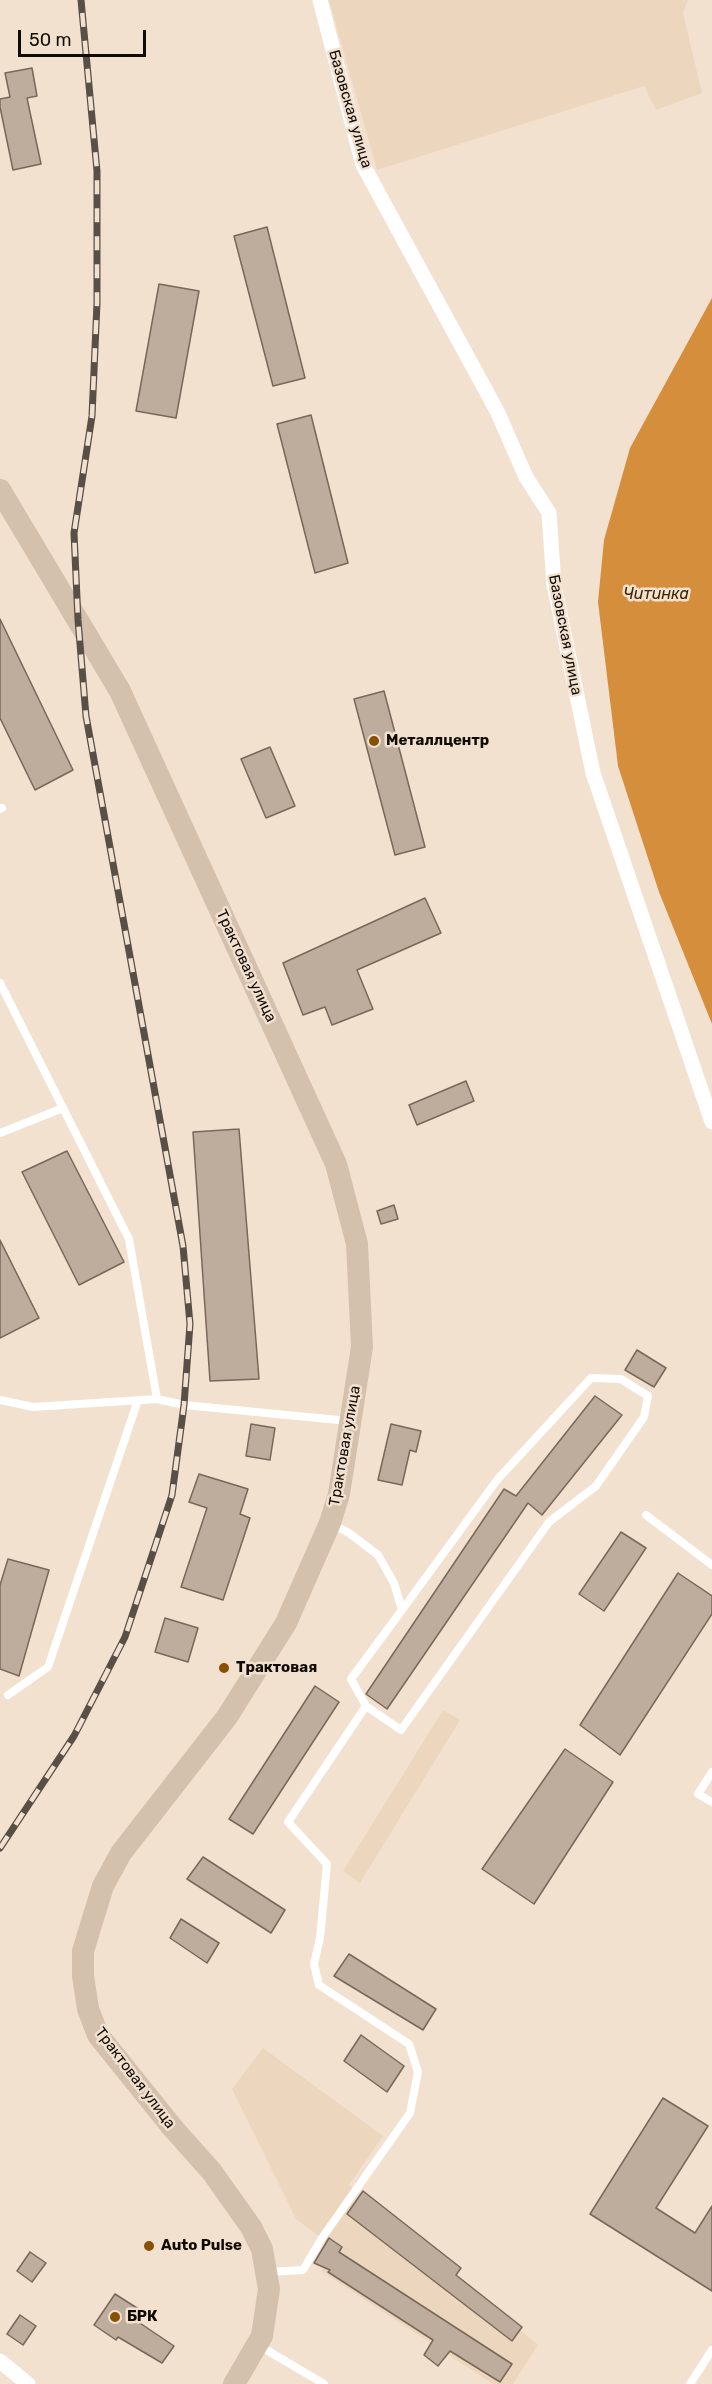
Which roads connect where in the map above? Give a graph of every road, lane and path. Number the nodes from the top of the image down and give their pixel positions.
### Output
1 (320, 0) edge
2 (0, 490) edge
3 (0, 983) edge
4 (63, 1108) junction
5 (712, 1122) edge
6 (0, 1133) edge
7 (157, 1399) junction
8 (0, 1400) edge
9 (138, 1400) junction
10 (350, 1422) junction
11 (646, 1515) dead end
12 (330, 1523) junction
13 (712, 1565) edge
14 (402, 1611) junction
15 (8, 1695) dead end
16 (366, 1706) junction
17 (712, 1772) edge
18 (712, 1802) edge
19 (267, 2272) junction
20 (257, 2344) junction
21 (712, 2350) edge
22 (0, 2361) edge
23 (243, 2381) edge
24 (28, 2384) edge
25 (324, 2384) edge
26 (690, 2384) edge

1 - 5 street, Базовская улица
2 - 10 main road, Трактовая улица
3 - 4 lane
4 - 6 lane
4 - 7 lane
7 - 9 lane
7 - 10 lane
8 - 9 lane
9 - 15 lane
10 - 12 main road, Трактовая улица
11 - 13 lane
12 - 14 lane
12 - 19 main road, Трактовая улица
14 - 16 lane
14 - 16 lane
16 - 19 lane
17 - 18 lane
19 - 20 main road, Трактовая улица
20 - 23 main road, Трактовая улица
20 - 25 lane
21 - 26 lane
22 - 24 street

